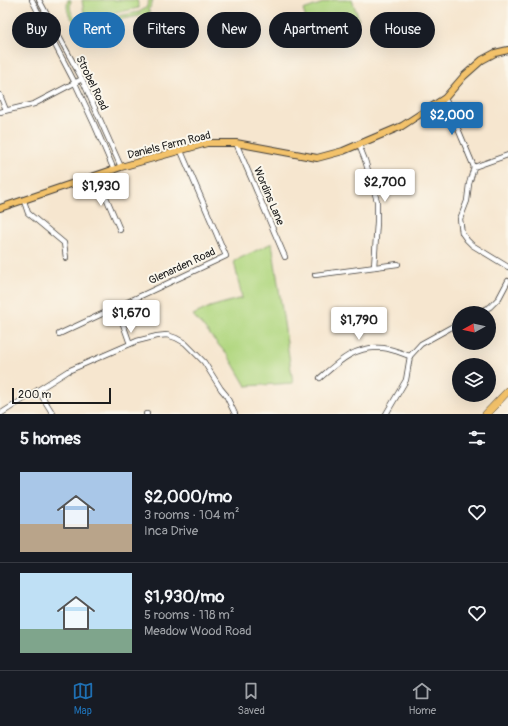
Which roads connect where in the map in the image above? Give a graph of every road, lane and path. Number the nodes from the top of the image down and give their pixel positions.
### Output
1 (32, 0) edge
2 (39, 0) edge
3 (44, 9) junction
4 (38, 12) joint
5 (57, 48) edge
6 (508, 50) edge
7 (82, 79) junction
8 (75, 83) junction
9 (0, 95) edge
10 (445, 98) junction
11 (6, 110) junction
12 (0, 112) edge
13 (236, 143) junction
14 (358, 145) junction
15 (181, 151) junction
16 (508, 155) edge
17 (121, 167) junction
18 (474, 167) junction
19 (114, 170) junction
20 (97, 176) junction
21 (24, 201) junction
22 (0, 208) edge
23 (120, 230) dead end
24 (286, 257) dead end
25 (66, 258) dead end
26 (398, 264) dead end
27 (374, 267) junction
28 (508, 267) edge
29 (315, 275) dead end
30 (508, 281) edge
31 (491, 306) edge
32 (117, 307) junction
33 (452, 327) edge
34 (59, 334) dead end
35 (130, 344) junction
36 (410, 356) junction
37 (320, 378) dead end
38 (38, 390) junction
39 (508, 391) edge
40 (0, 414) edge
41 (53, 414) edge
42 (235, 414) edge
43 (386, 414) edge
44 (486, 414) edge

1 - 4 street, Strobel Road
2 - 3 street, Strobel Road
3 - 4 street
3 - 7 street, Strobel Road
5 - 8 street, Strobel Road
6 - 10 main road, Daniels Farm Road
7 - 8 street
7 - 17 street, Strobel Road
8 - 11 street
8 - 19 street, Strobel Road
9 - 11 street
10 - 14 main road, Daniels Farm Road
10 - 18 street
11 - 12 street
13 - 14 main road, Daniels Farm Road
13 - 15 main road, Daniels Farm Road
13 - 24 street, Wordins Lane
14 - 27 street
15 - 17 main road, Daniels Farm Road
15 - 32 street, Glenarden Road
16 - 18 street
17 - 19 main road, Daniels Farm Road
18 - 28 street
19 - 20 main road, Daniels Farm Road
20 - 21 main road, Daniels Farm Road
20 - 23 street
21 - 22 main road, Daniels Farm Road
21 - 25 street
26 - 27 street
27 - 29 street
30 - 31 street
32 - 34 street, Glenarden Road
32 - 35 street
33 - 36 street
35 - 38 street
35 - 42 street
36 - 37 street
36 - 43 street
38 - 40 street
38 - 41 street
39 - 44 highway

